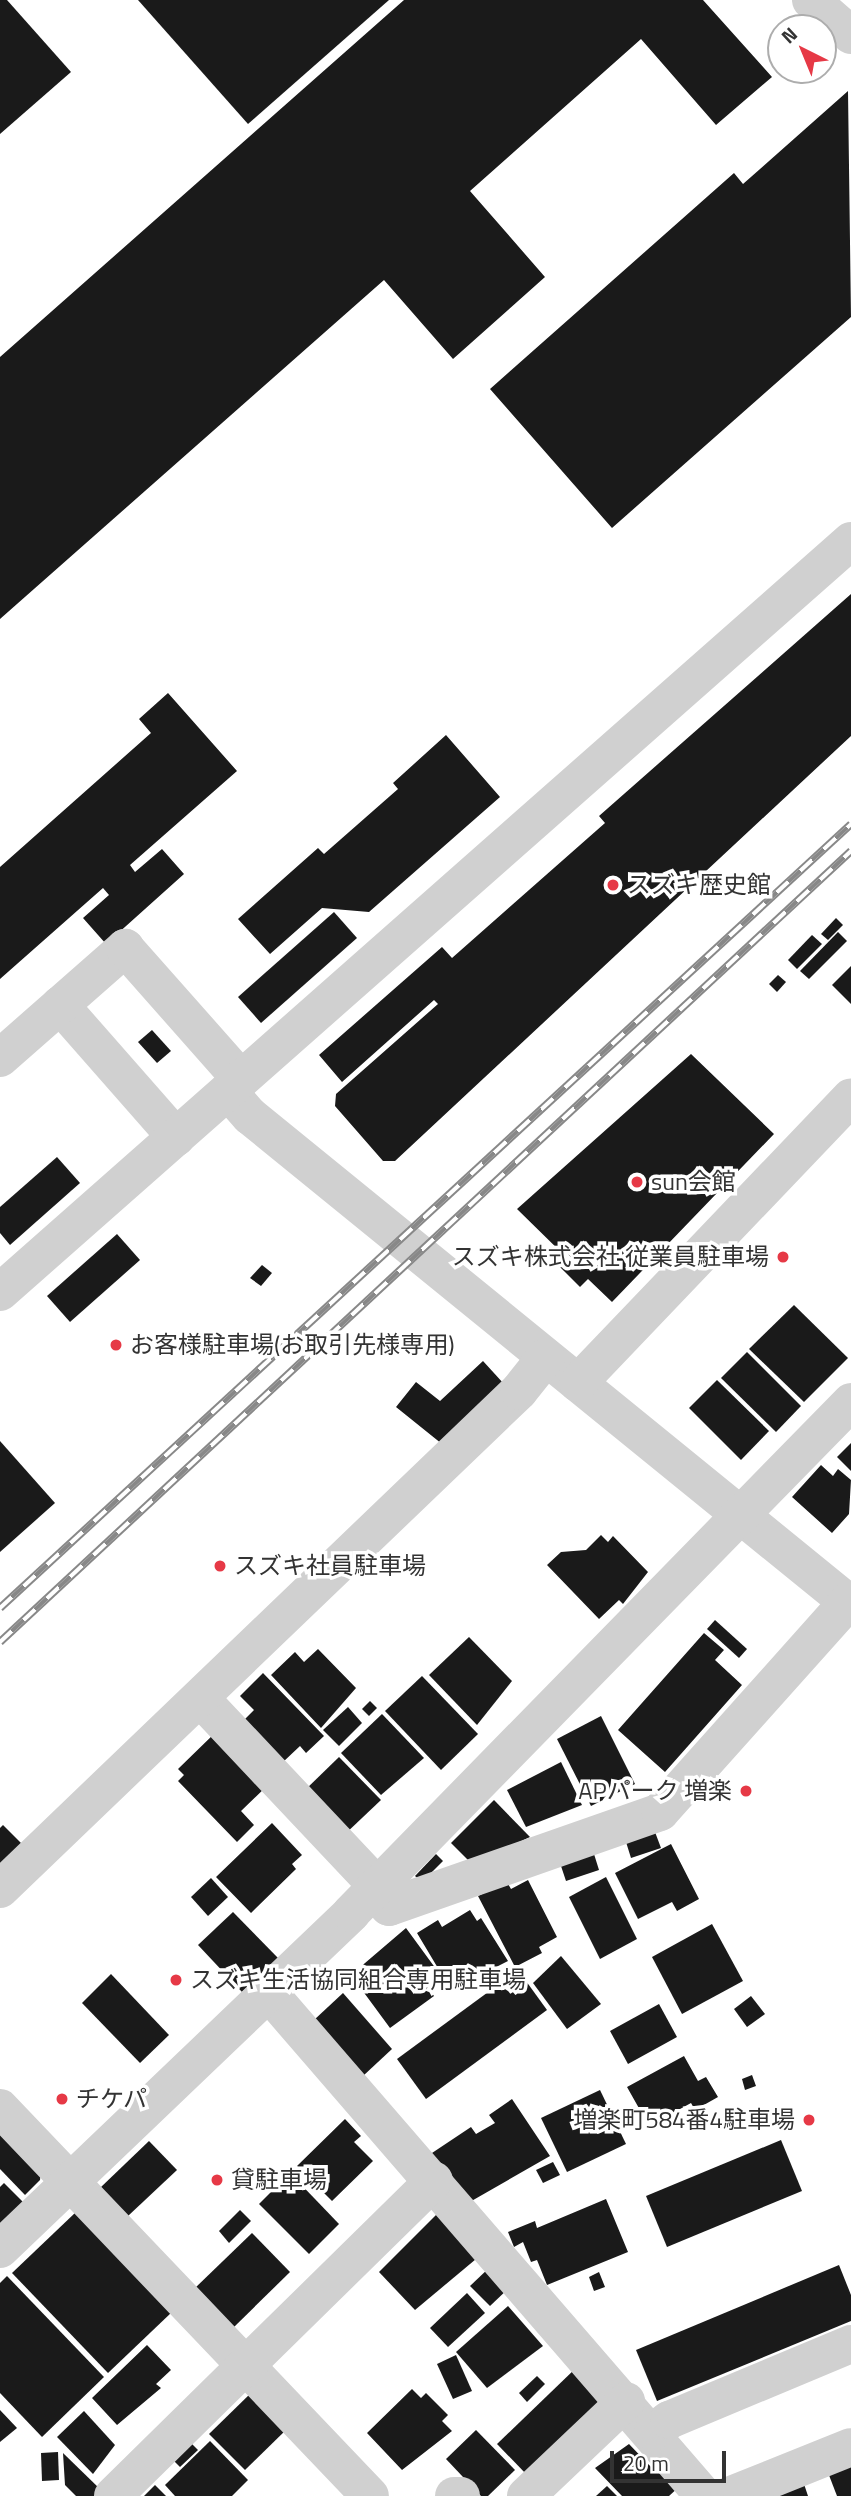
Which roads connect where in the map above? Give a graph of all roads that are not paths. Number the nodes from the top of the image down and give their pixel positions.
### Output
1 (811, 0) edge
2 (851, 35) edge
3 (851, 541) edge
4 (60, 1006) junction
5 (1, 1056) edge
6 (235, 1085) junction
7 (851, 1097) edge
8 (176, 1137) junction
9 (0, 1292) edge
10 (546, 1357) junction
11 (578, 1383) junction
12 (851, 1402) edge
13 (740, 1515) junction
14 (849, 1604) edge
15 (200, 1698) junction
16 (375, 1888) junction
17 (0, 1889) edge
18 (268, 1992) junction
19 (0, 2108) edge
20 (71, 2181) junction
21 (434, 2181) junction
22 (0, 2249) edge
23 (851, 2344) edge
24 (247, 2364) junction
25 (626, 2401) junction
26 (653, 2432) junction
27 (851, 2447) edge
28 (113, 2496) edge
29 (370, 2496) edge
30 (454, 2496) edge
31 (461, 2496) edge
32 (526, 2496) edge
33 (704, 2496) edge
34 (729, 2496) edge

1 - 2 street
3 - 6 street
4 - 5 street
4 - 6 street
4 - 8 street
6 - 8 street
6 - 10 street
7 - 11 street
8 - 9 street
10 - 11 street
10 - 15 street
11 - 13 street
12 - 13 street
13 - 14 street
13 - 16 street
14 - 16 street
15 - 16 street
15 - 17 street
16 - 18 street
18 - 20 street
18 - 21 street
19 - 20 street
20 - 22 street
20 - 24 street
21 - 24 street
21 - 25 street
23 - 26 street
24 - 28 street
24 - 29 street
25 - 26 street
25 - 32 street
26 - 33 street
27 - 34 street
30 - 31 street

